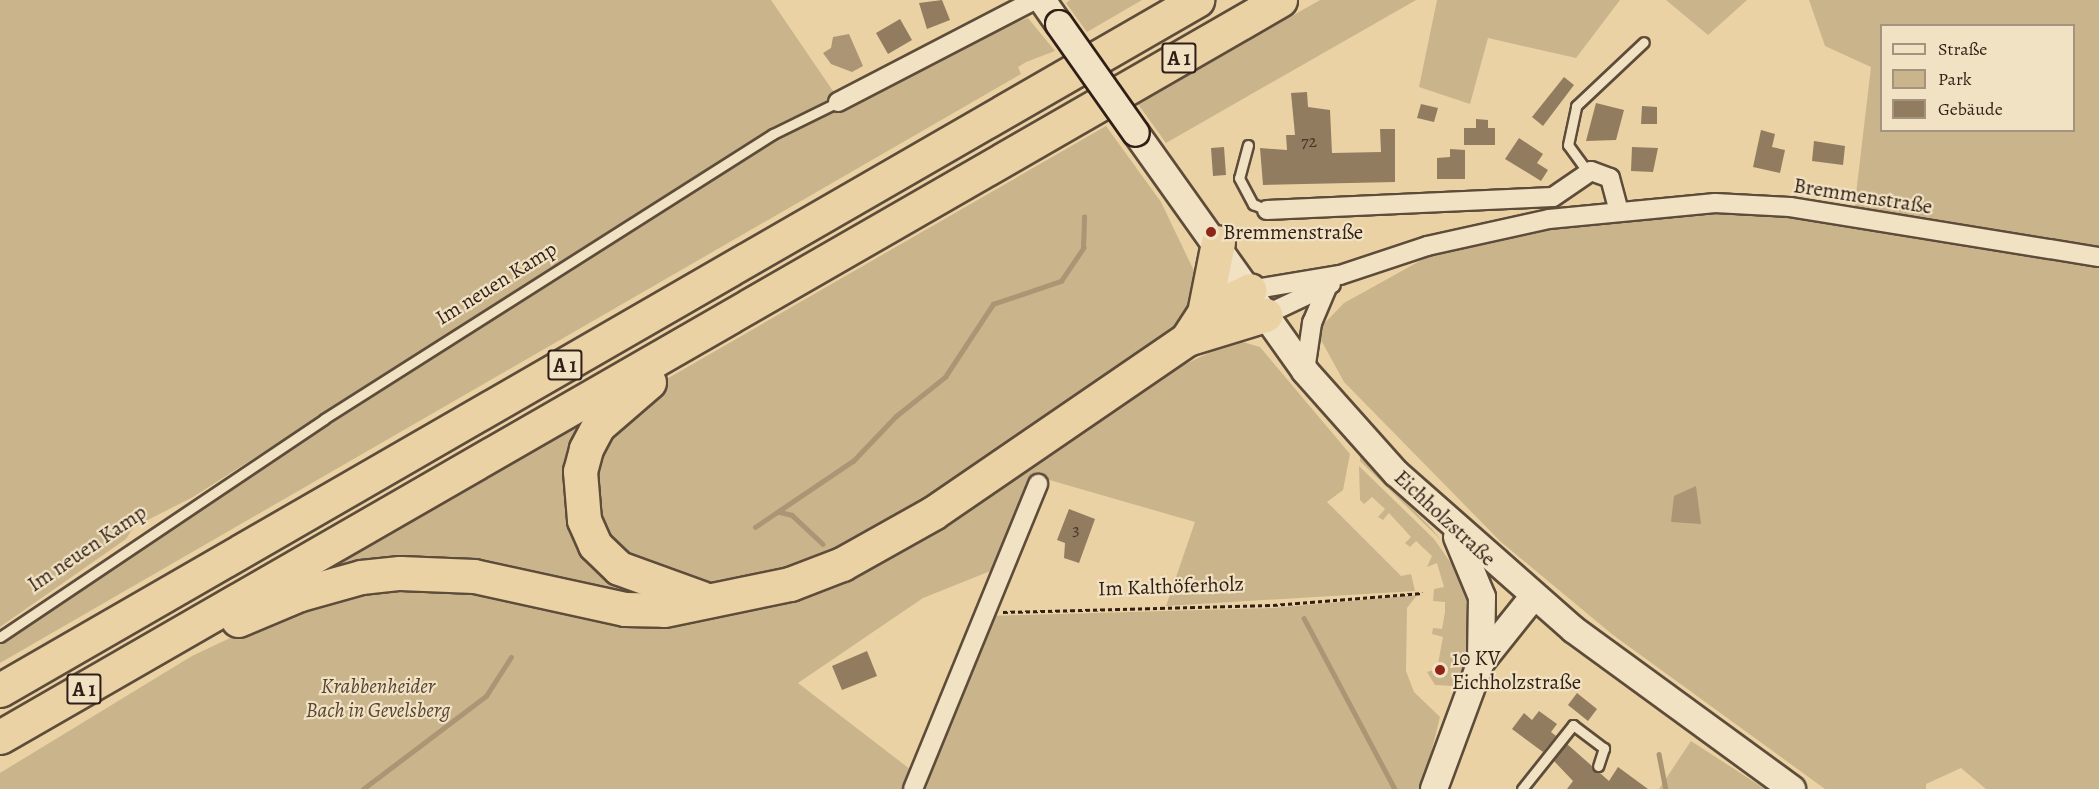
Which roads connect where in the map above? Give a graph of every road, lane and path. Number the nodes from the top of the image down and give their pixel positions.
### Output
1 (1035, 0) edge
2 (1042, 0) edge
3 (1197, 0) edge
4 (1280, 0) edge
5 (1644, 42) dead end
6 (838, 102) joint
7 (1248, 145) dead end
8 (1587, 171) junction
9 (1267, 210) joint
10 (1619, 211) junction
11 (1218, 242) junction
12 (2099, 257) edge
13 (1334, 281) junction
14 (1258, 302) junction
15 (730, 316) junction
16 (1196, 326) junction
17 (1305, 371) junction
18 (1038, 484) dead end
19 (1453, 528) junction
20 (1423, 593) dead end
21 (1533, 597) junction
22 (716, 601) junction
23 (984, 611) junction
24 (0, 637) edge
25 (167, 642) junction
26 (1481, 662) junction
27 (0, 690) edge
28 (0, 737) edge
29 (1598, 766) dead end
30 (913, 789) edge
31 (1434, 789) edge
32 (1522, 789) edge
33 (1792, 789) edge

1 - 6 street, Im neuen Kamp
2 - 11 main road, Eichholzstraße, bridge
3 - 27 highway, A 1
4 - 15 highway, A 1
5 - 8 lane
6 - 24 lane, Im neuen Kamp
7 - 9 lane
8 - 9 street
8 - 10 street
10 - 12 street, Bremmenstraße
10 - 13 street, Bremmenstraße
11 - 14 main road, Eichholzstraße
11 - 16 highway
13 - 14 street, Bremmenstraße
13 - 14 street, Bremmenstraße
13 - 17 street
14 - 16 highway
14 - 17 main road, Eichholzstraße
15 - 22 highway
15 - 25 highway, A 1
16 - 22 highway
17 - 19 main road, Eichholzstraße
18 - 23 street
19 - 21 main road, Eichholzstraße
19 - 26 main road
20 - 23 path, Im Kalthöferholz
21 - 26 main road
21 - 33 main road, Eichholzstraße
22 - 25 highway
23 - 30 street
25 - 28 highway, A 1
26 - 31 main road
29 - 32 lane

